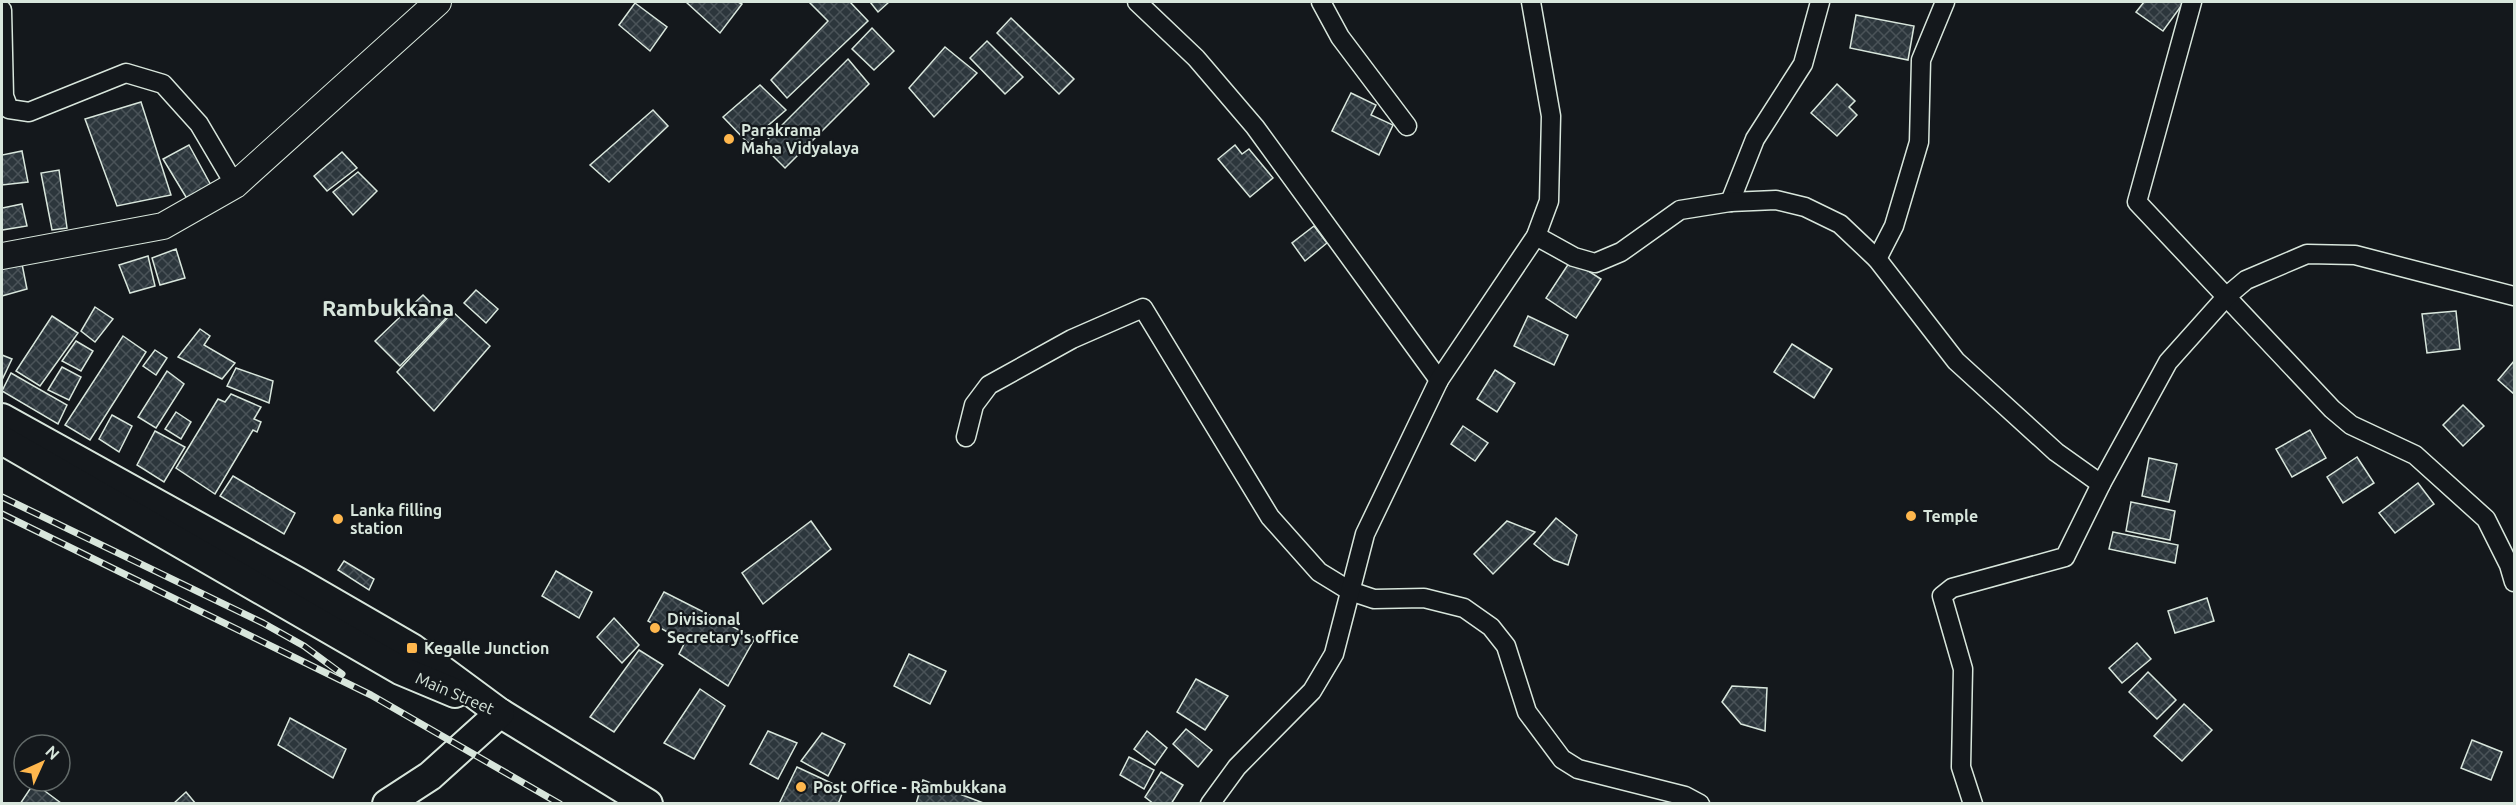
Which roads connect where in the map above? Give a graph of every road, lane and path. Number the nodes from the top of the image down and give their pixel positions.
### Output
1 (438, 2) edge
2 (1137, 2) edge
3 (1321, 2) edge
4 (1531, 2) edge
5 (1820, 2) edge
6 (1945, 2) edge
7 (2192, 2) edge
8 (2, 10) edge
9 (1407, 126) dead end
10 (235, 185) junction
11 (1730, 202) junction
12 (1536, 236) junction
13 (2, 256) edge
14 (1877, 259) junction
15 (2227, 296) junction
16 (2514, 296) edge
17 (1439, 380) junction
18 (2, 418) edge
19 (966, 437) dead end
20 (2, 440) edge
21 (2101, 484) junction
22 (2514, 582) edge
23 (1350, 591) junction
24 (500, 713) junction
25 (387, 804) edge
26 (648, 804) edge
27 (1210, 804) edge
28 (1700, 804) edge
29 (1973, 804) edge

1 - 10 street
2 - 17 street
3 - 9 street
4 - 12 street
5 - 11 street
6 - 14 street
7 - 15 street
8 - 10 street
10 - 13 street
11 - 12 street
11 - 14 street
12 - 17 street
14 - 21 street
15 - 16 street
15 - 21 street
15 - 22 street
17 - 23 street
18 - 24 main road, Main Street
19 - 23 street
20 - 24 main road, Main Street
21 - 29 street
23 - 27 street
23 - 28 street
24 - 25 main road
24 - 26 main road

